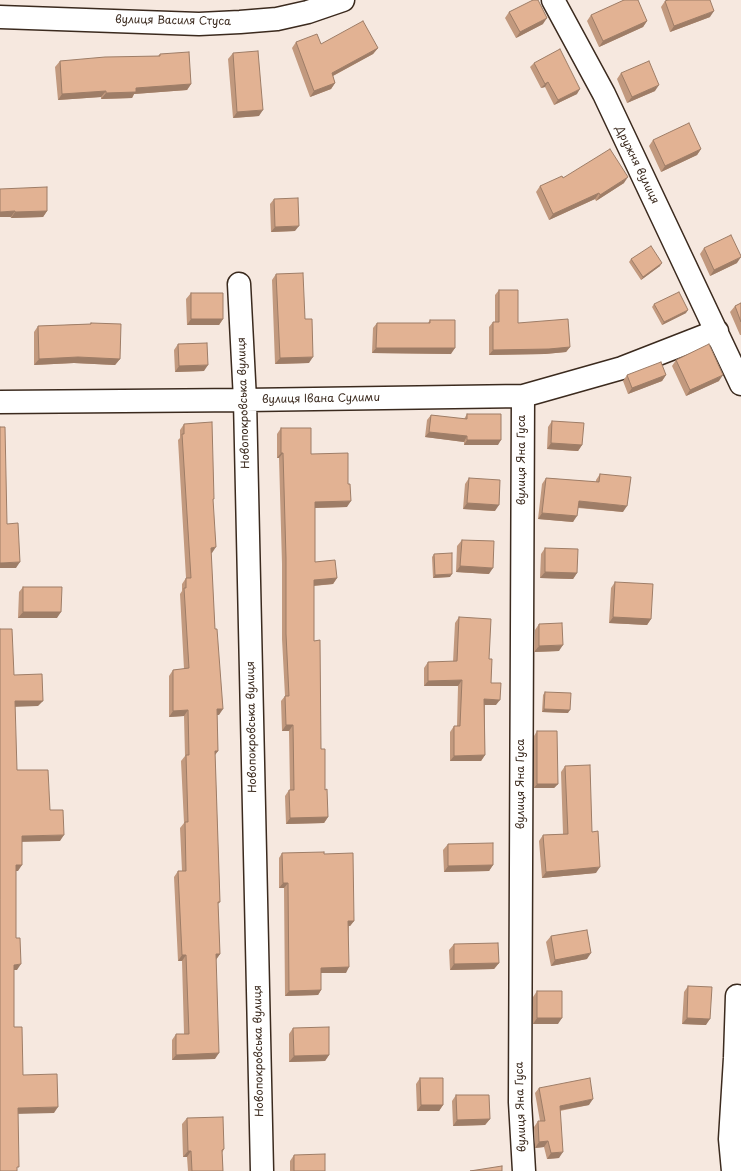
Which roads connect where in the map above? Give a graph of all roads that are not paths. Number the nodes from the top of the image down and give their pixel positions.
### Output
1 (343, 0) edge
2 (554, 0) edge
3 (0, 17) edge
4 (239, 284) dead end
5 (717, 331) junction
6 (741, 384) edge
7 (523, 396) junction
8 (245, 400) junction
9 (0, 402) edge
10 (736, 996) dead end
11 (262, 1171) edge
12 (524, 1171) edge
13 (733, 1171) edge

1 - 3 street, вулиця Василя Стуса
2 - 5 street, Дружня вулиця
4 - 8 street, Новопокровська вулиця
5 - 6 street, Дружня вулиця
5 - 7 street
7 - 8 street, вулиця Івана Сулими
7 - 12 street, вулиця Яна Гуса
8 - 9 street, вулиця Івана Сулими
8 - 11 street, Новопокровська вулиця
10 - 13 street

